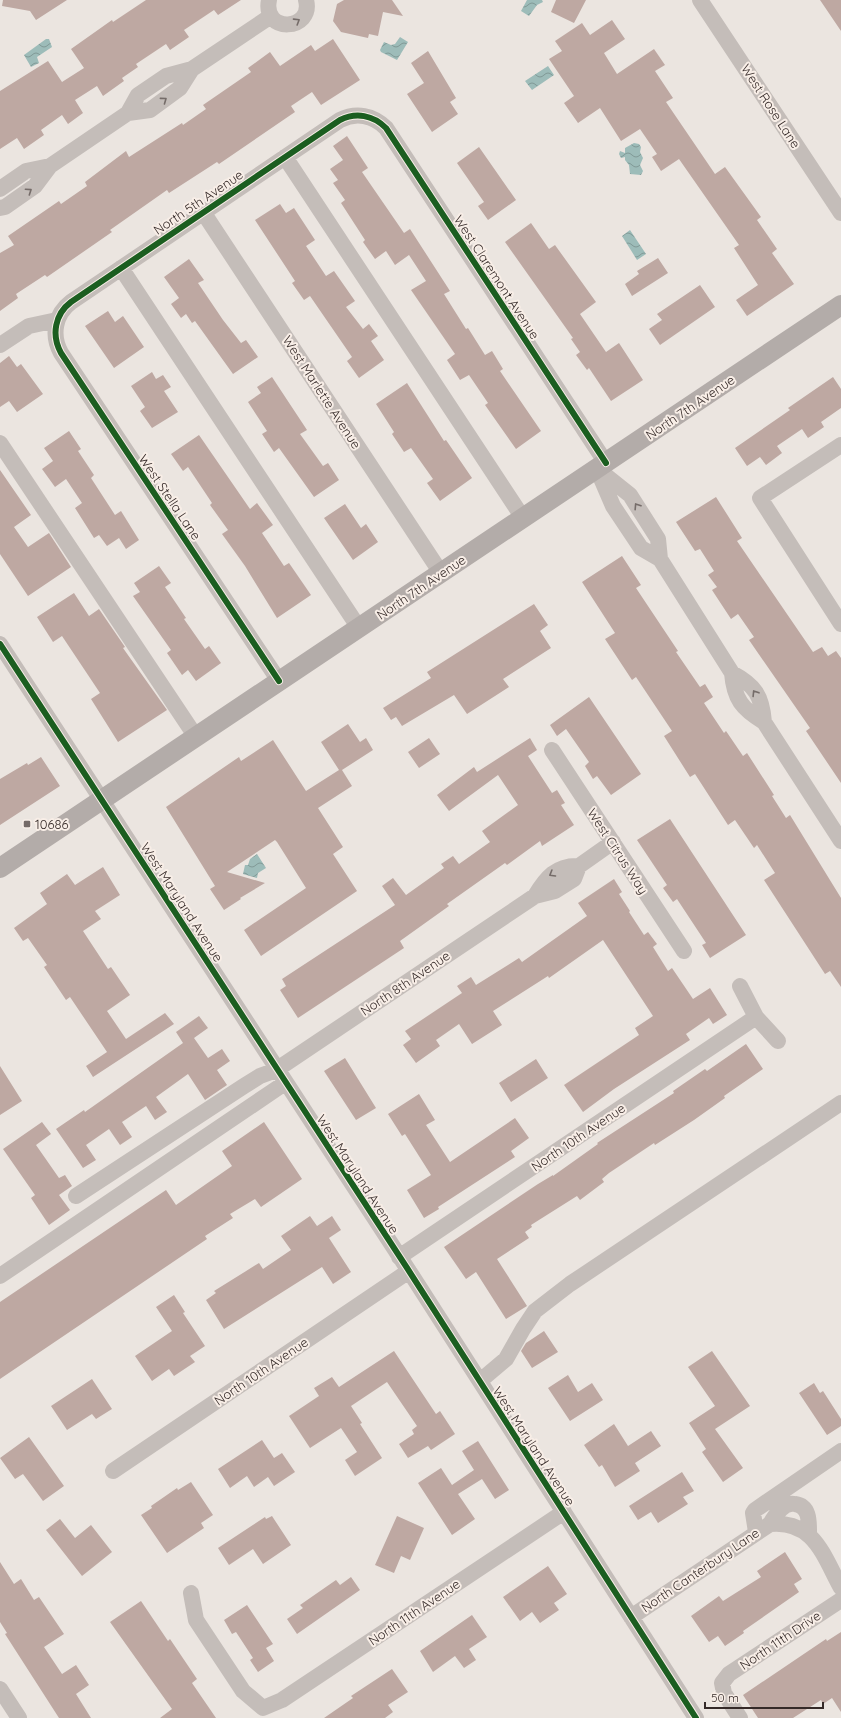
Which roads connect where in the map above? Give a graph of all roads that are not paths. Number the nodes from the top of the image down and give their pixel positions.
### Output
1 (269, 0) edge
2 (306, 0) edge
3 (700, 0) edge
4 (271, 16) junction
5 (359, 115) joint
6 (285, 156) junction
7 (50, 166) junction
8 (0, 189) edge
9 (0, 208) edge
10 (203, 212) junction
11 (841, 213) edge
12 (121, 268) junction
13 (841, 305) edge
14 (58, 320) junction
15 (0, 345) edge
16 (0, 443) edge
17 (841, 445) edge
18 (601, 466) junction
19 (524, 518) junction
20 (650, 527) junction
21 (634, 538) junction
22 (660, 559) junction
23 (441, 573) junction
24 (841, 624) edge
25 (360, 628) junction
26 (0, 644) edge
27 (279, 681) junction
28 (196, 737) junction
29 (552, 750) dead end
30 (103, 799) junction
31 (841, 841) edge
32 (613, 842) junction
33 (0, 868) edge
34 (684, 951) dead end
35 (740, 986) dead end
36 (756, 1017) junction
37 (778, 1041) dead end
38 (276, 1070) junction
39 (285, 1083) junction
40 (841, 1103) edge
41 (76, 1196) dead end
42 (399, 1257) junction
43 (409, 1271) junction
44 (0, 1276) edge
45 (480, 1382) junction
46 (841, 1451) edge
47 (113, 1471) dead end
48 (564, 1512) junction
49 (770, 1524) junction
50 (756, 1532) junction
51 (809, 1534) junction
52 (841, 1588) edge
53 (191, 1593) dead end
54 (841, 1600) edge
55 (631, 1617) junction
56 (0, 1689) edge
57 (19, 1718) edge
58 (696, 1718) edge
59 (740, 1718) edge

1 - 4 street
4 -> 2 street
3 - 11 street, West Rose Lane
4 - 7 street
5 - 6 street, North 5th Avenue
5 - 18 street, West Claremont Avenue
6 - 10 street, North 5th Avenue
6 - 19 street
7 - 8 street
9 -> 7 street
10 - 12 street, North 5th Avenue
10 - 23 street, West Marlette Avenue
12 - 14 street, North 5th Avenue
12 - 25 street
13 - 18 main road, North 7th Avenue
14 - 15 street
14 - 27 street, West Stella Lane
16 - 28 street
17 - 24 street
18 - 19 main road, North 7th Avenue
20 -> 18 street
18 - 21 street
19 - 23 main road, North 7th Avenue
20 - 21 street
20 - 22 street
21 - 22 street
22 - 31 street
23 - 25 main road, North 7th Avenue
25 - 27 main road, North 7th Avenue
26 - 30 street, West Maryland Avenue
27 - 28 main road, North 7th Avenue
28 - 30 main road, North 7th Avenue
29 - 32 street, West Citrus Way
30 - 33 main road, North 7th Avenue
30 - 38 street, West Maryland Avenue
32 - 34 street, West Citrus Way
32 - 38 street, North 8th Avenue
35 - 36 street
36 - 37 street
36 - 42 street, North 10th Avenue
38 - 39 street, West Maryland Avenue
38 - 41 street, North 8th Avenue
39 - 42 street, West Maryland Avenue
39 - 44 street
40 - 45 street
42 - 43 street, West Maryland Avenue
43 - 45 street, West Maryland Avenue
43 - 47 street, North 10th Avenue
45 - 48 street, West Maryland Avenue
46 - 50 street
48 - 53 street, North 11th Avenue
48 - 55 street, West Maryland Avenue
49 - 50 street, North Canterbury Lane
49 - 51 street
49 - 51 street
50 - 55 street, North Canterbury Lane
51 - 52 street
54 - 59 street, North 11th Drive
55 - 58 street, West Maryland Avenue
56 - 57 street

